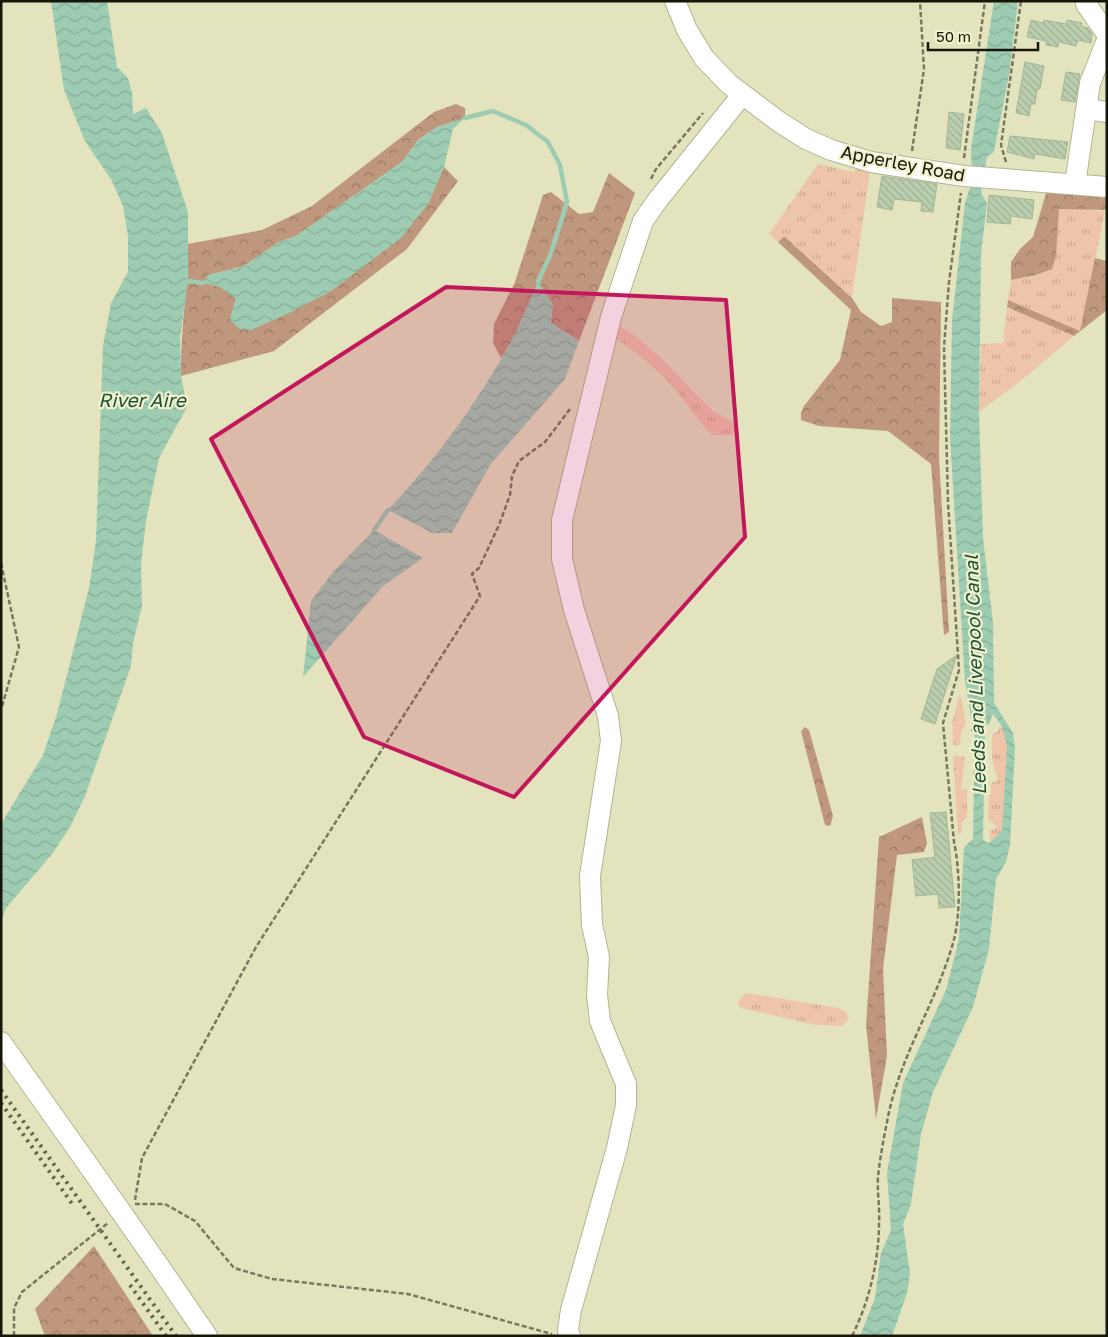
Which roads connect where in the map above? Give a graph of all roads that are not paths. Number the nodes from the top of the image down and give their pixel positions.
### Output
1 (675, 1) edge
2 (1086, 1) edge
3 (1107, 34) edge
4 (1107, 40) edge
5 (742, 95) junction
6 (1086, 109) junction
7 (1107, 112) edge
8 (1075, 184) junction
9 (1107, 187) edge
10 (1, 1042) edge
11 (570, 1335) edge
12 (207, 1336) edge

1 - 5 street, Apperley Road
2 - 3 street
4 - 6 street
5 - 8 street, Apperley Road
5 - 11 street
6 - 7 street
6 - 8 street
8 - 9 street, Apperley Road
10 - 12 street, bridge

